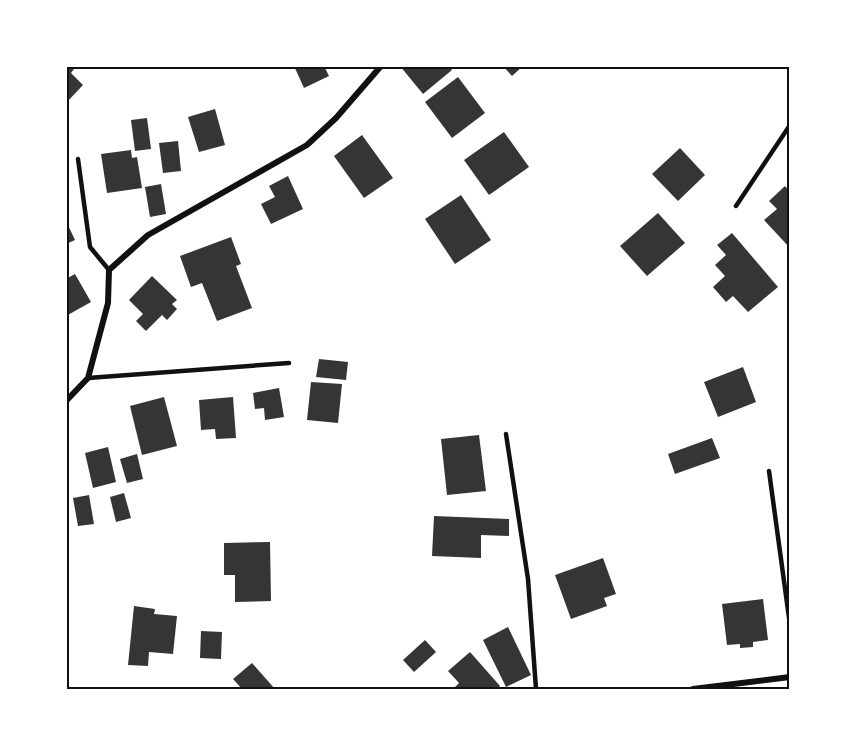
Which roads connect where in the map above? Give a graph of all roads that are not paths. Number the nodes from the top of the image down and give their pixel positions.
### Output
1 (381, 66) edge
2 (790, 125) edge
3 (78, 159) dead end
4 (736, 206) dead end
5 (109, 270) junction
6 (289, 363) dead end
7 (88, 378) junction
8 (66, 401) edge
9 (506, 434) dead end
10 (769, 471) dead end
11 (790, 625) edge
12 (790, 677) edge
13 (536, 689) edge
14 (693, 689) edge

1 - 5 street
2 - 4 lane
3 - 5 lane
5 - 7 street
6 - 7 lane
7 - 8 street
9 - 13 lane
10 - 11 lane
12 - 14 street

